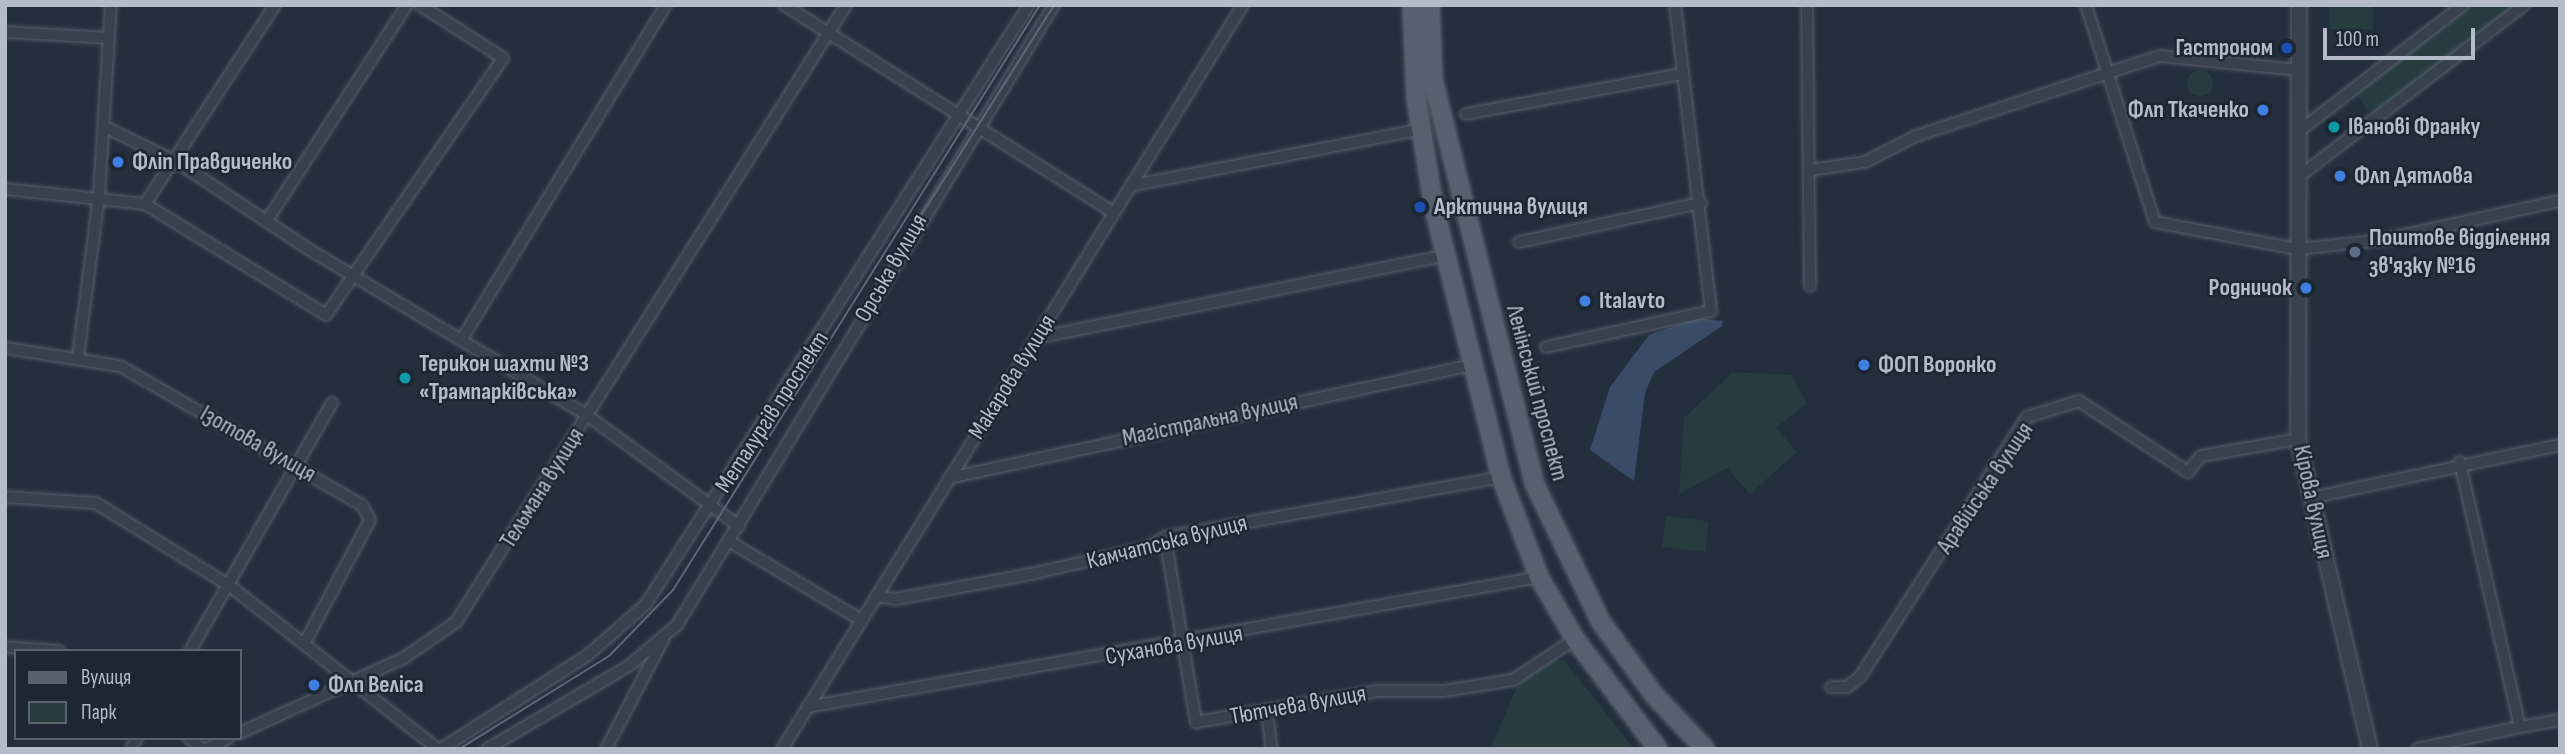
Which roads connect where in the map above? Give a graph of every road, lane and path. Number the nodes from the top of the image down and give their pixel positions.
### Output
1 (111, 5) edge
2 (275, 5) edge
3 (407, 5) edge
4 (420, 5) edge
5 (666, 5) edge
6 (784, 5) edge
7 (846, 5) edge
8 (1029, 5) edge
9 (1054, 5) edge
10 (1243, 5) edge
11 (1412, 5) edge
12 (1430, 5) edge
13 (1675, 5) edge
14 (1807, 5) edge
15 (2086, 5) edge
16 (2299, 5) edge
17 (2463, 5) edge
18 (2524, 5) edge
19 (830, 30) junction
20 (5, 32) edge
21 (109, 38) junction
22 (2298, 70) junction
23 (2108, 72) junction
24 (1682, 74) junction
25 (1466, 114) dead end
26 (961, 116) junction
27 (105, 127) junction
28 (979, 129) junction
29 (1419, 130) junction
30 (2298, 132) junction
31 (177, 162) junction
32 (1810, 170) junction
33 (2297, 178) junction
34 (1130, 186) junction
35 (5, 189) edge
36 (99, 195) junction
37 (2560, 201) edge
38 (1701, 203) junction
39 (145, 204) junction
40 (1114, 213) junction
41 (268, 219) junction
42 (1519, 242) dead end
43 (2297, 250) junction
44 (1446, 256) junction
45 (357, 278) junction
46 (1810, 286) dead end
47 (1036, 338) junction
48 (462, 339) junction
49 (1546, 347) dead end
50 (5, 348) edge
51 (78, 356) junction
52 (1474, 373) junction
53 (1505, 383) junction
54 (332, 403) dead end
55 (1511, 405) junction
56 (588, 416) junction
57 (1485, 416) junction
58 (2298, 439) junction
59 (2560, 445) edge
60 (2460, 462) junction
61 (298, 465) junction
62 (1501, 477) junction
63 (949, 478) junction
64 (5, 497) edge
65 (2310, 498) junction
66 (714, 502) junction
67 (739, 526) junction
68 (1166, 537) junction
69 (732, 543) junction
70 (1539, 577) junction
71 (230, 586) junction
72 (876, 596) junction
73 (861, 620) junction
74 (664, 639) junction
75 (1575, 639) junction
76 (305, 642) junction
77 (1183, 645) junction
78 (5, 647) edge
79 (32, 649) edge
80 (191, 649) edge
81 (355, 682) junction
82 (1831, 687) dead end
83 (807, 708) junction
84 (1268, 711) junction
85 (2560, 720) edge
86 (2520, 727) junction
87 (242, 732) edge
88 (224, 740) edge
89 (1696, 746) edge
90 (432, 748) edge
91 (204, 749) edge
92 (487, 749) edge
93 (606, 749) edge
94 (782, 749) edge
95 (1272, 749) edge
96 (1658, 749) edge
97 (2370, 749) edge
98 (2417, 749) edge

1 - 21 street
2 - 31 street
3 - 41 street
4 - 45 street
5 - 48 street
6 - 19 street
7 - 19 street, Тельмана вулиця
8 - 26 street, Металургів проспект
9 - 28 street, Орська вулиця
10 - 34 street, Макарова вулиця
11 - 29 main road
12 - 53 main road, Ленінський проспект
13 - 24 street
14 - 32 street
15 - 23 street
16 - 22 street, Кірова вулиця
17 - 30 street
18 - 33 street
19 - 26 street
19 - 56 street, Тельмана вулиця
20 - 21 street
21 - 27 street
22 - 23 street
22 - 30 street, Кірова вулиця
23 - 32 street
23 - 43 street
24 - 25 street
24 - 38 street
26 - 28 street
26 - 66 street, Металургів проспект
27 - 31 street
27 - 36 street
28 - 40 street
28 - 67 street, Орська вулиця
29 - 34 street
29 - 44 main road
30 - 33 street, Кірова вулиця
31 - 39 street
31 - 41 street
32 - 46 street
33 - 43 street, Кірова вулиця
34 - 40 street, Макарова вулиця
35 - 36 street
36 - 39 street
36 - 51 street
37 - 43 street
38 - 42 street
38 - 49 street
39 - 45 street
40 - 47 street, Макарова вулиця
41 - 45 street
43 - 58 street, Кірова вулиця
44 - 47 street
44 - 52 main road
45 - 48 street
47 - 63 street, Макарова вулиця
48 - 56 street
50 - 51 street, Ізотова вулиця
51 - 61 street, Ізотова вулиця
52 - 53 main road
52 - 57 main road
52 - 63 street, Магістральна вулиця
53 - 55 main road, Ленінський проспект
54 - 61 street
55 - 57 main road
55 - 89 main road, Ленінський проспект
56 - 66 street
56 - 81 street, Тельмана вулиця
57 - 62 main road
58 - 65 street, Кірова вулиця
58 - 82 street, Аравійська вулиця
59 - 60 street
60 - 65 street
60 - 86 street
61 - 71 street
61 - 76 street, Ізотова вулиця
62 - 68 street, Камчатська вулиця
62 - 70 main road
63 - 72 street, Макарова вулиця
64 - 71 street
65 - 97 street, Кірова вулиця
66 - 67 street
66 - 90 street, Металургів проспект
67 - 69 street, Орська вулиця
68 - 72 street, Камчатська вулиця
68 - 77 street, Тютчева вулиця
69 - 73 street
69 - 74 street, Орська вулиця
70 - 75 main road
70 - 77 street, Суханова вулиця
71 - 76 street
71 - 80 street
72 - 73 street, Макарова вулиця
73 - 83 street, Макарова вулиця
74 - 92 street, Орська вулиця
74 - 93 street, Орська вулиця
75 - 84 street, Тютчева вулиця
75 - 96 main road
76 - 81 street
77 - 83 street, Суханова вулиця
77 - 84 street, Тютчева вулиця
78 - 79 street
81 - 87 street, Тельмана вулиця
81 - 90 street
83 - 94 street, Макарова вулиця
84 - 95 street
85 - 86 street
86 - 98 street
88 - 91 street

